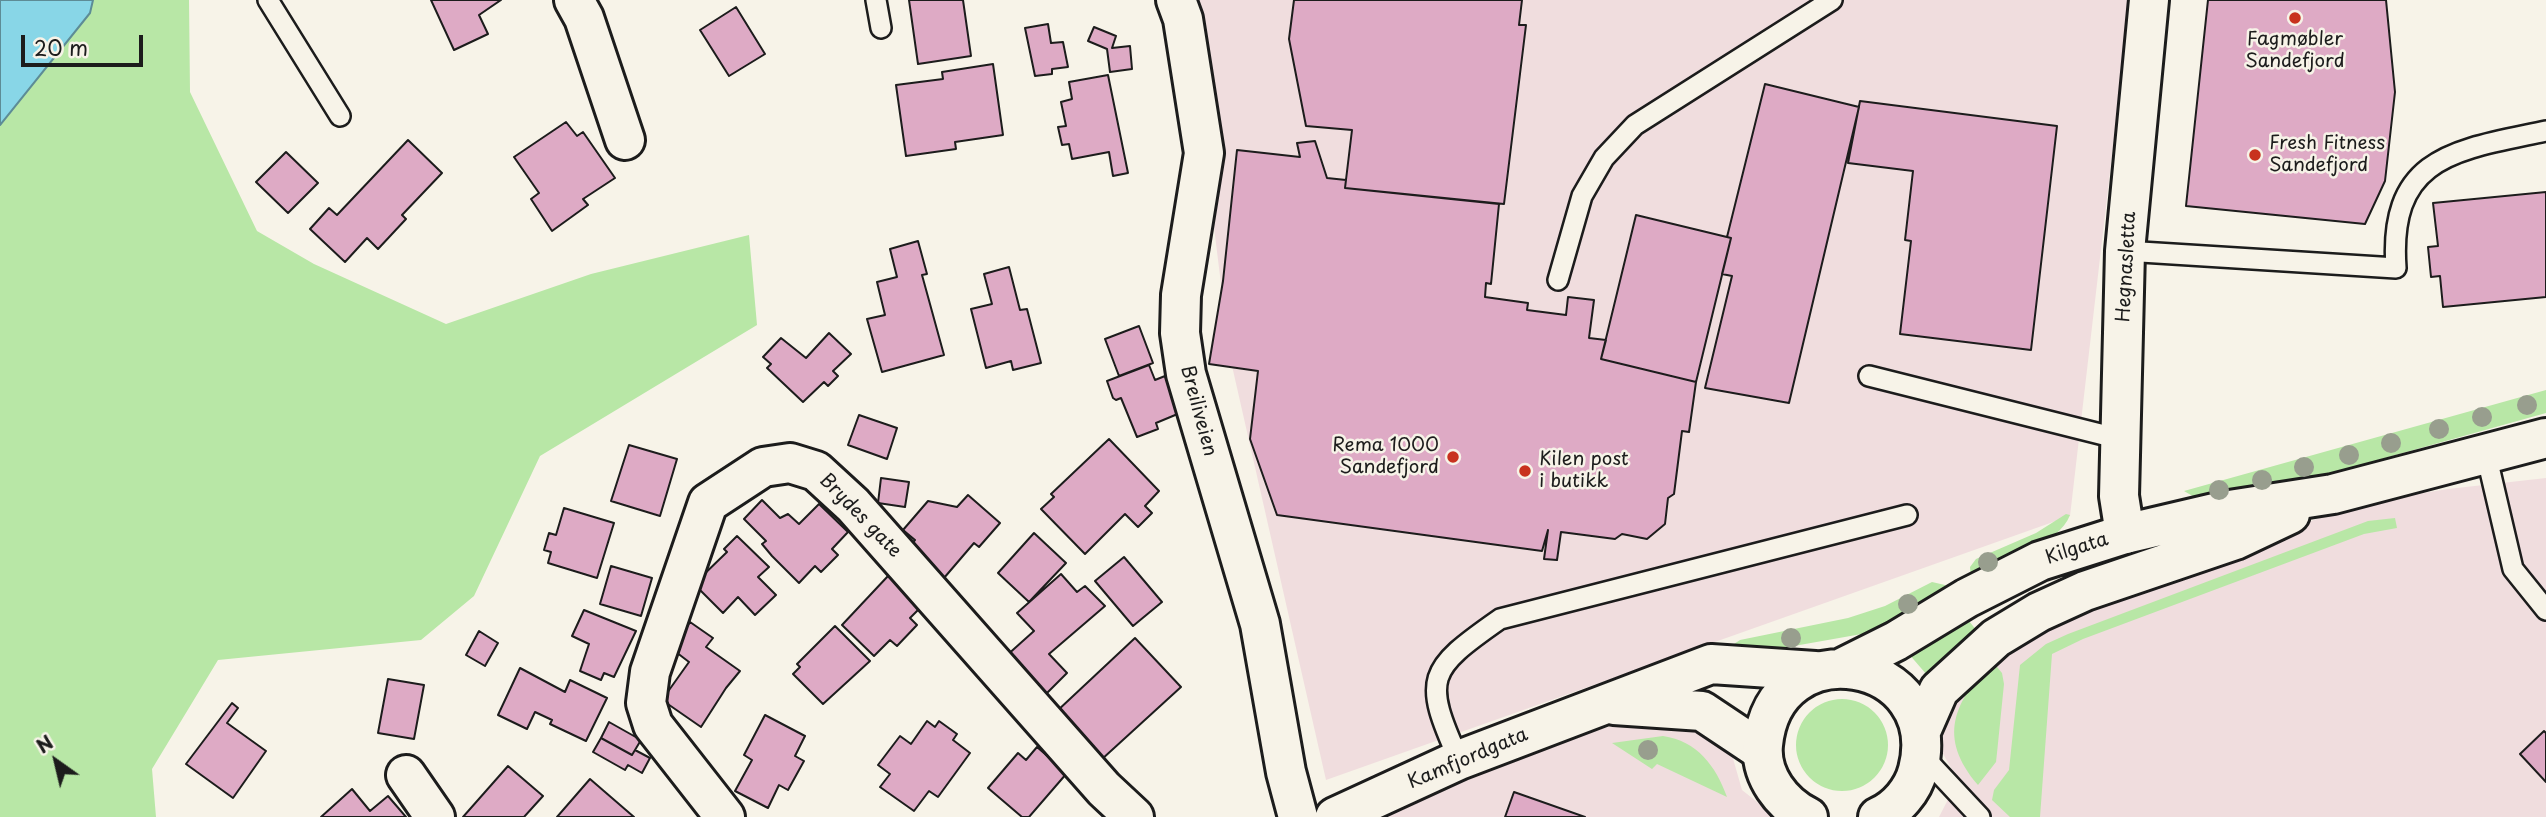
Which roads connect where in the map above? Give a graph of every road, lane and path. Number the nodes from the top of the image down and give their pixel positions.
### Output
1 (268, 0) edge
2 (575, 0) edge
3 (876, 0) edge
4 (1832, 0) edge
5 (2149, 0) edge
6 (1181, 6) edge
7 (881, 28) dead end
8 (340, 116) dead end
9 (2546, 131) edge
10 (625, 141) dead end
11 (2125, 250) junction
12 (1558, 280) dead end
13 (1868, 376) dead end
14 (2120, 439) junction
15 (2542, 440) edge
16 (2486, 454) junction
17 (2333, 494) junction
18 (1907, 515) dead end
19 (2125, 534) junction
20 (2546, 610) edge
21 (1830, 669) junction
22 (1601, 704) junction
23 (1921, 743) junction
24 (1762, 751) junction
25 (1459, 760) junction
26 (406, 775) dead end
27 (1770, 804) edge
28 (1882, 816) edge
29 (435, 817) edge
30 (725, 817) edge
31 (1134, 817) edge
32 (1298, 817) edge
33 (1335, 817) edge
34 (1808, 817) edge
35 (1980, 817) edge

1 - 8 lane
2 - 10 street
3 - 7 lane
4 - 12 lane
5 - 11 street, Hegnasletta
6 - 32 street, Breiliveien
9 - 11 lane
11 - 14 street, Hegnasletta
13 - 14 lane
14 - 19 street, Hegnasletta
15 - 16 street, Kilgata
16 - 17 street, Kilgata
16 - 20 lane
17 - 19 street, Kilgata
17 - 23 street, Kilgata
18 - 25 lane
19 - 21 street, Kilgata
21 - 22 street, Kamfjordgata
21 - 23 street, Kamfjordgata
21 - 24 street, Kilgata
22 - 24 street, Kamfjordgata
22 - 25 street, Kamfjordgata
23 - 28 street, Kilgata
23 - 35 lane
24 - 27 street
25 - 33 street, Kamfjordgata
26 - 29 street
27 - 34 street
30 - 31 street, Brydes gate

